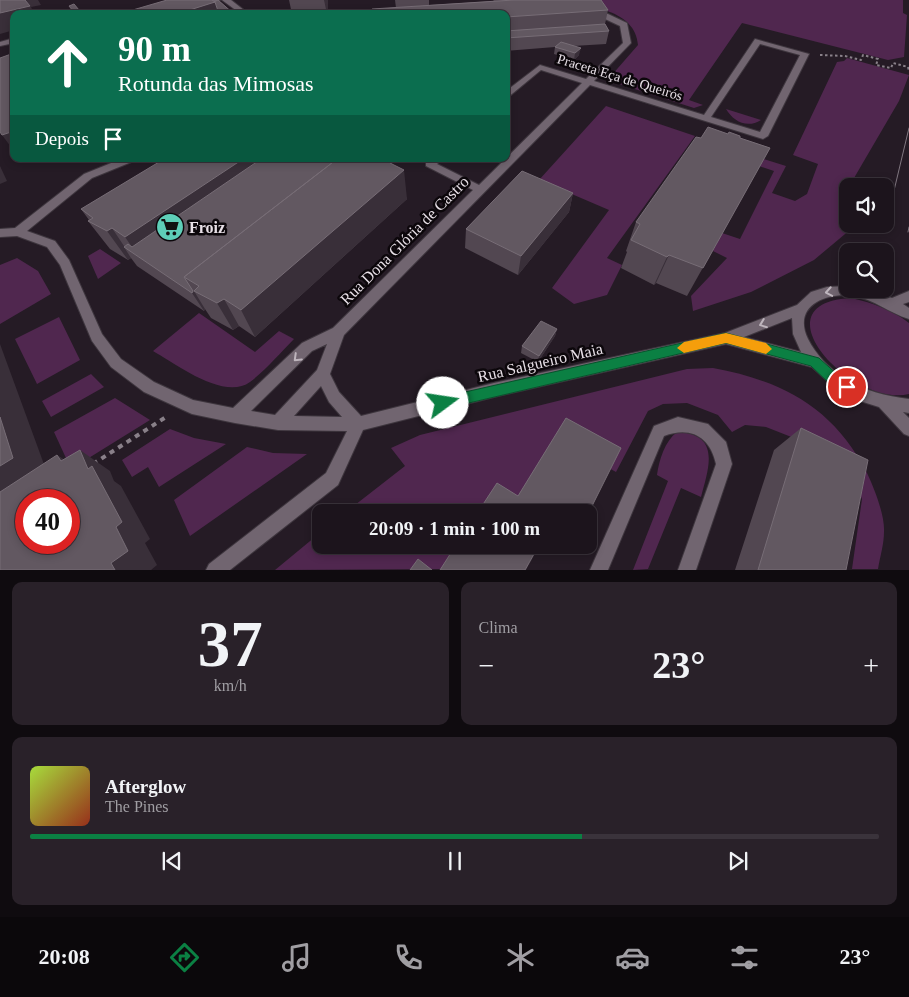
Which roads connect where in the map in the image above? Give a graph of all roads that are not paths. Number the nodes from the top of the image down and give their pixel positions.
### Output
1 (216, 0) edge
2 (226, 0) edge
3 (183, 10) edge
4 (240, 10) edge
5 (577, 13) edge
6 (588, 81) junction
7 (510, 92) edge
8 (706, 118) junction
9 (510, 158) edge
10 (123, 162) edge
11 (433, 162) edge
12 (506, 162) edge
13 (479, 189) junction
14 (18, 232) junction
15 (0, 233) edge
16 (909, 296) edge
17 (892, 304) junction
18 (800, 309) junction
19 (909, 314) edge
20 (338, 332) junction
21 (726, 338) junction
22 (815, 362) junction
23 (323, 374) junction
24 (885, 404) junction
25 (909, 406) edge
26 (235, 416) junction
27 (278, 423) junction
28 (358, 424) junction
29 (909, 429) edge
30 (215, 570) edge
31 (599, 570) edge
32 (687, 570) edge

1 - 3 street
2 - 4 street
5 - 6 street, Rua Dona Glória de Castro
6 - 7 street, Praceta Eça de Queirós
6 - 8 street, Praceta Eça de Queirós
6 - 9 street, Rua Dona Glória de Castro
8 - 8 street, Praceta Eça de Queirós
10 - 14 street
11 - 13 street
12 - 13 street, Rua Dona Glória de Castro
13 - 20 street, Rua Dona Glória de Castro
14 - 15 street, Rua Salgueiro Maia
14 - 26 street, Rua Salgueiro Maia
16 - 17 street
17 -> 18 street, Rua Salgueiro Maia
17 - 19 street, Rua Salgueiro Maia
18 -> 21 street, Rua Salgueiro Maia
18 - 22 street
20 - 23 street, Rua Dona Glória de Castro
20 -> 26 street, Rua Dona Glória de Castro
21 - 22 street, Rua Salgueiro Maia
21 - 28 street, Rua Salgueiro Maia
22 - 24 street
23 - 27 street, Rua Dona Glória de Castro
23 - 28 street
24 - 25 street
24 - 29 street
26 - 27 street, Rua Salgueiro Maia
27 - 28 street, Rua Salgueiro Maia
28 - 30 street
31 - 32 street

